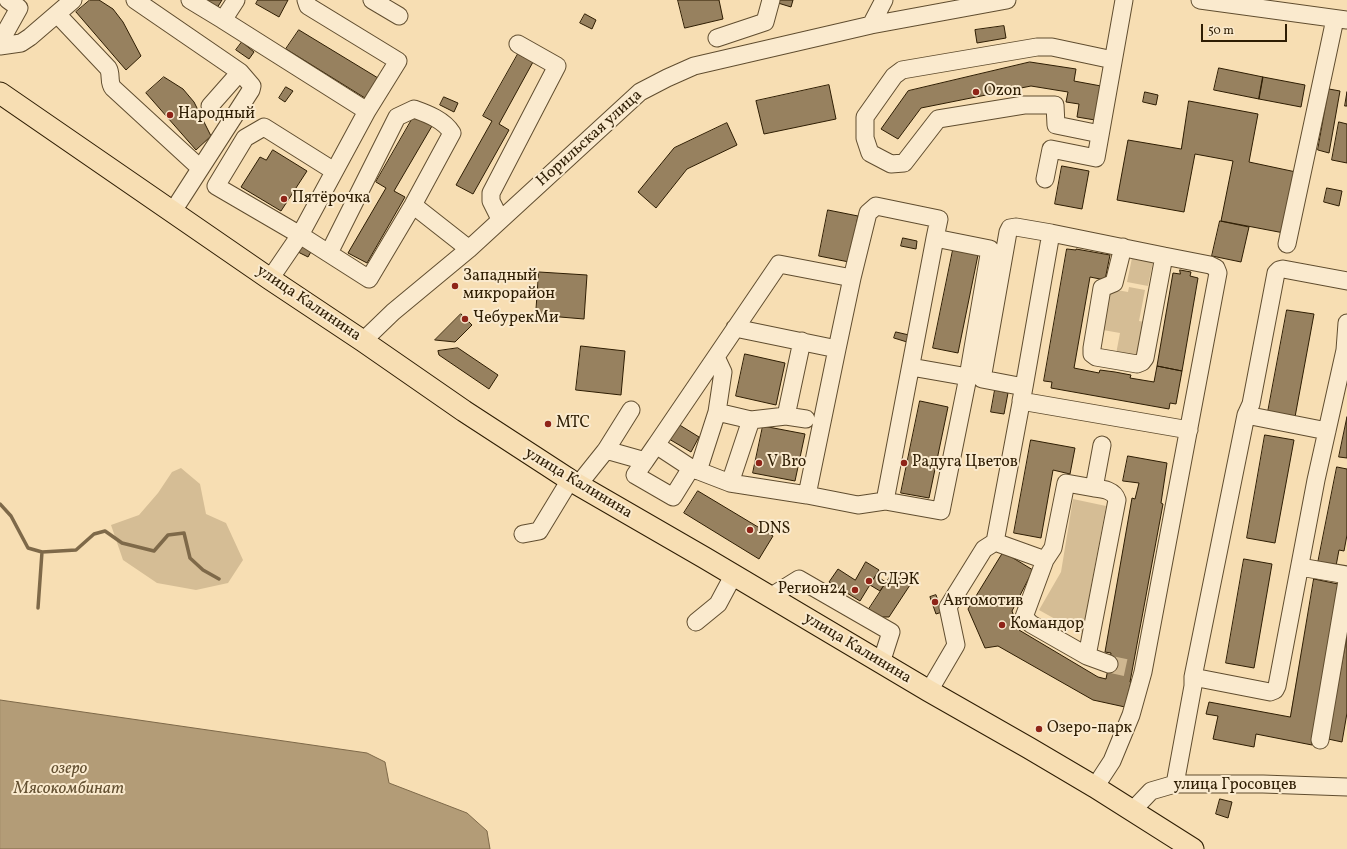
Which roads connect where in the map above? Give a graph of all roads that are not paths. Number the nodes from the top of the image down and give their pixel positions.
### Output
1 (8, 0) edge
2 (73, 0) edge
3 (135, 0) edge
4 (190, 0) edge
5 (236, 0) edge
6 (306, 0) edge
7 (372, 0) edge
8 (771, 0) edge
9 (884, 0) edge
10 (1007, 0) edge
11 (1124, 0) edge
12 (1200, 0) edge
13 (982, 2) edge
14 (57, 14) junction
15 (399, 16) dead end
16 (223, 20) junction
17 (1341, 20) edge
18 (871, 25) junction
19 (717, 38) dead end
20 (0, 42) edge
21 (518, 44) dead end
22 (0, 46) edge
23 (1113, 60) junction
24 (240, 72) junction
25 (0, 93) edge
26 (210, 106) dead end
27 (367, 111) junction
28 (1100, 134) junction
29 (200, 168) junction
30 (334, 171) junction
31 (1045, 179) dead end
32 (413, 205) junction
33 (173, 211) junction
34 (500, 219) junction
35 (1051, 233) junction
36 (300, 234) junction
37 (935, 238) junction
38 (1287, 244) dead end
39 (1123, 247) junction
40 (468, 249) junction
41 (329, 253) junction
42 (1164, 256) junction
43 (852, 278) junction
44 (270, 279) junction
45 (1347, 281) edge
46 (1347, 323) edge
47 (735, 328) junction
48 (363, 341) junction
49 (802, 341) junction
50 (837, 349) junction
51 (1346, 350) edge
52 (716, 357) junction
53 (911, 367) junction
54 (968, 377) junction
55 (1022, 394) junction
56 (631, 410) dead end
57 (717, 412) junction
58 (1246, 415) junction
59 (786, 416) junction
60 (806, 419) dead end
61 (751, 420) junction
62 (1189, 430) junction
63 (1327, 431) junction
64 (656, 445) junction
65 (1102, 445) dead end
66 (606, 450) junction
67 (645, 461) junction
68 (695, 469) junction
69 (574, 483) junction
70 (730, 483) junction
71 (1094, 488) junction
72 (806, 495) junction
73 (885, 501) junction
74 (523, 534) dead end
75 (995, 542) junction
76 (1045, 560) junction
77 (1300, 567) junction
78 (1347, 575) edge
79 (734, 576) junction
80 (1347, 581) edge
81 (770, 597) junction
82 (696, 622) dead end
83 (1087, 656) junction
84 (882, 664) junction
85 (1109, 664) tunnel mouth
86 (1193, 677) junction
87 (928, 691) junction
88 (1320, 740) dead end
89 (1174, 784) junction
90 (1095, 787) junction
91 (1347, 788) edge
92 (1132, 811) junction
93 (1186, 846) edge

1 - 20 street
2 - 14 street
3 - 24 street
4 - 16 street
5 - 16 street
6 - 27 street
7 - 15 street
8 - 19 street
9 - 18 street
10 - 13 street, Норильская улица
11 - 23 street
12 - 17 street
13 - 18 street, Норильская улица
14 - 22 street
14 - 29 street
16 - 27 street
17 - 38 street
18 - 34 street, Норильская улица
21 - 34 street
23 - 28 street
23 - 28 street
24 - 26 street
24 - 29 street
25 - 33 main road, улица Калинина
27 - 30 street
28 - 31 street
29 - 33 street
30 - 36 street
30 - 36 street
32 - 40 street
32 - 41 street
32 - 41 street
33 - 44 main road, улица Калинина
34 - 40 street, Норильская улица
35 - 39 street
35 - 55 street
35 - 55 street
36 - 41 street
36 - 44 street
37 - 43 street
37 - 53 street
37 - 54 street
39 - 42 street
39 - 42 street
40 - 48 street, Норильская улица
42 - 62 street
43 - 47 street
43 - 50 street
44 - 48 main road, улица Калинина
45 - 58 street
46 - 51 street
47 - 49 street
47 - 52 street
48 - 69 main road, улица Калинина
49 - 50 street
49 - 59 street
50 - 72 street
51 - 63 street
52 - 57 street
52 - 64 street
53 - 54 street
53 - 73 street
54 - 73 street
55 - 62 street
55 - 75 street
56 - 66 street
57 - 61 street
57 - 68 street
58 - 63 street
58 - 86 street
59 - 60 street
59 - 61 street
61 - 70 street
62 - 90 street
63 - 77 street
64 - 67 street
64 - 68 street
65 - 71 street
66 - 67 street
66 - 69 street
67 - 68 street
68 - 70 street
69 - 74 street
69 - 79 main road, улица Калинина
70 - 72 street
71 - 76 street
71 - 83 street
72 - 73 street
75 - 76 street
75 - 87 street
76 - 83 street
77 - 78 street
77 - 86 street
79 - 81 main road, улица Калинина
79 - 82 street
80 - 88 street
81 - 84 main road, улица Калинина
81 - 84 street
83 - 85 street
84 - 87 main road, улица Калинина
86 - 89 street
87 - 90 main road, улица Калинина
89 - 91 street, улица Гросовцев
89 - 92 street, улица Гросовцев
90 - 92 main road, улица Калинина
92 - 93 main road, улица Калинина

